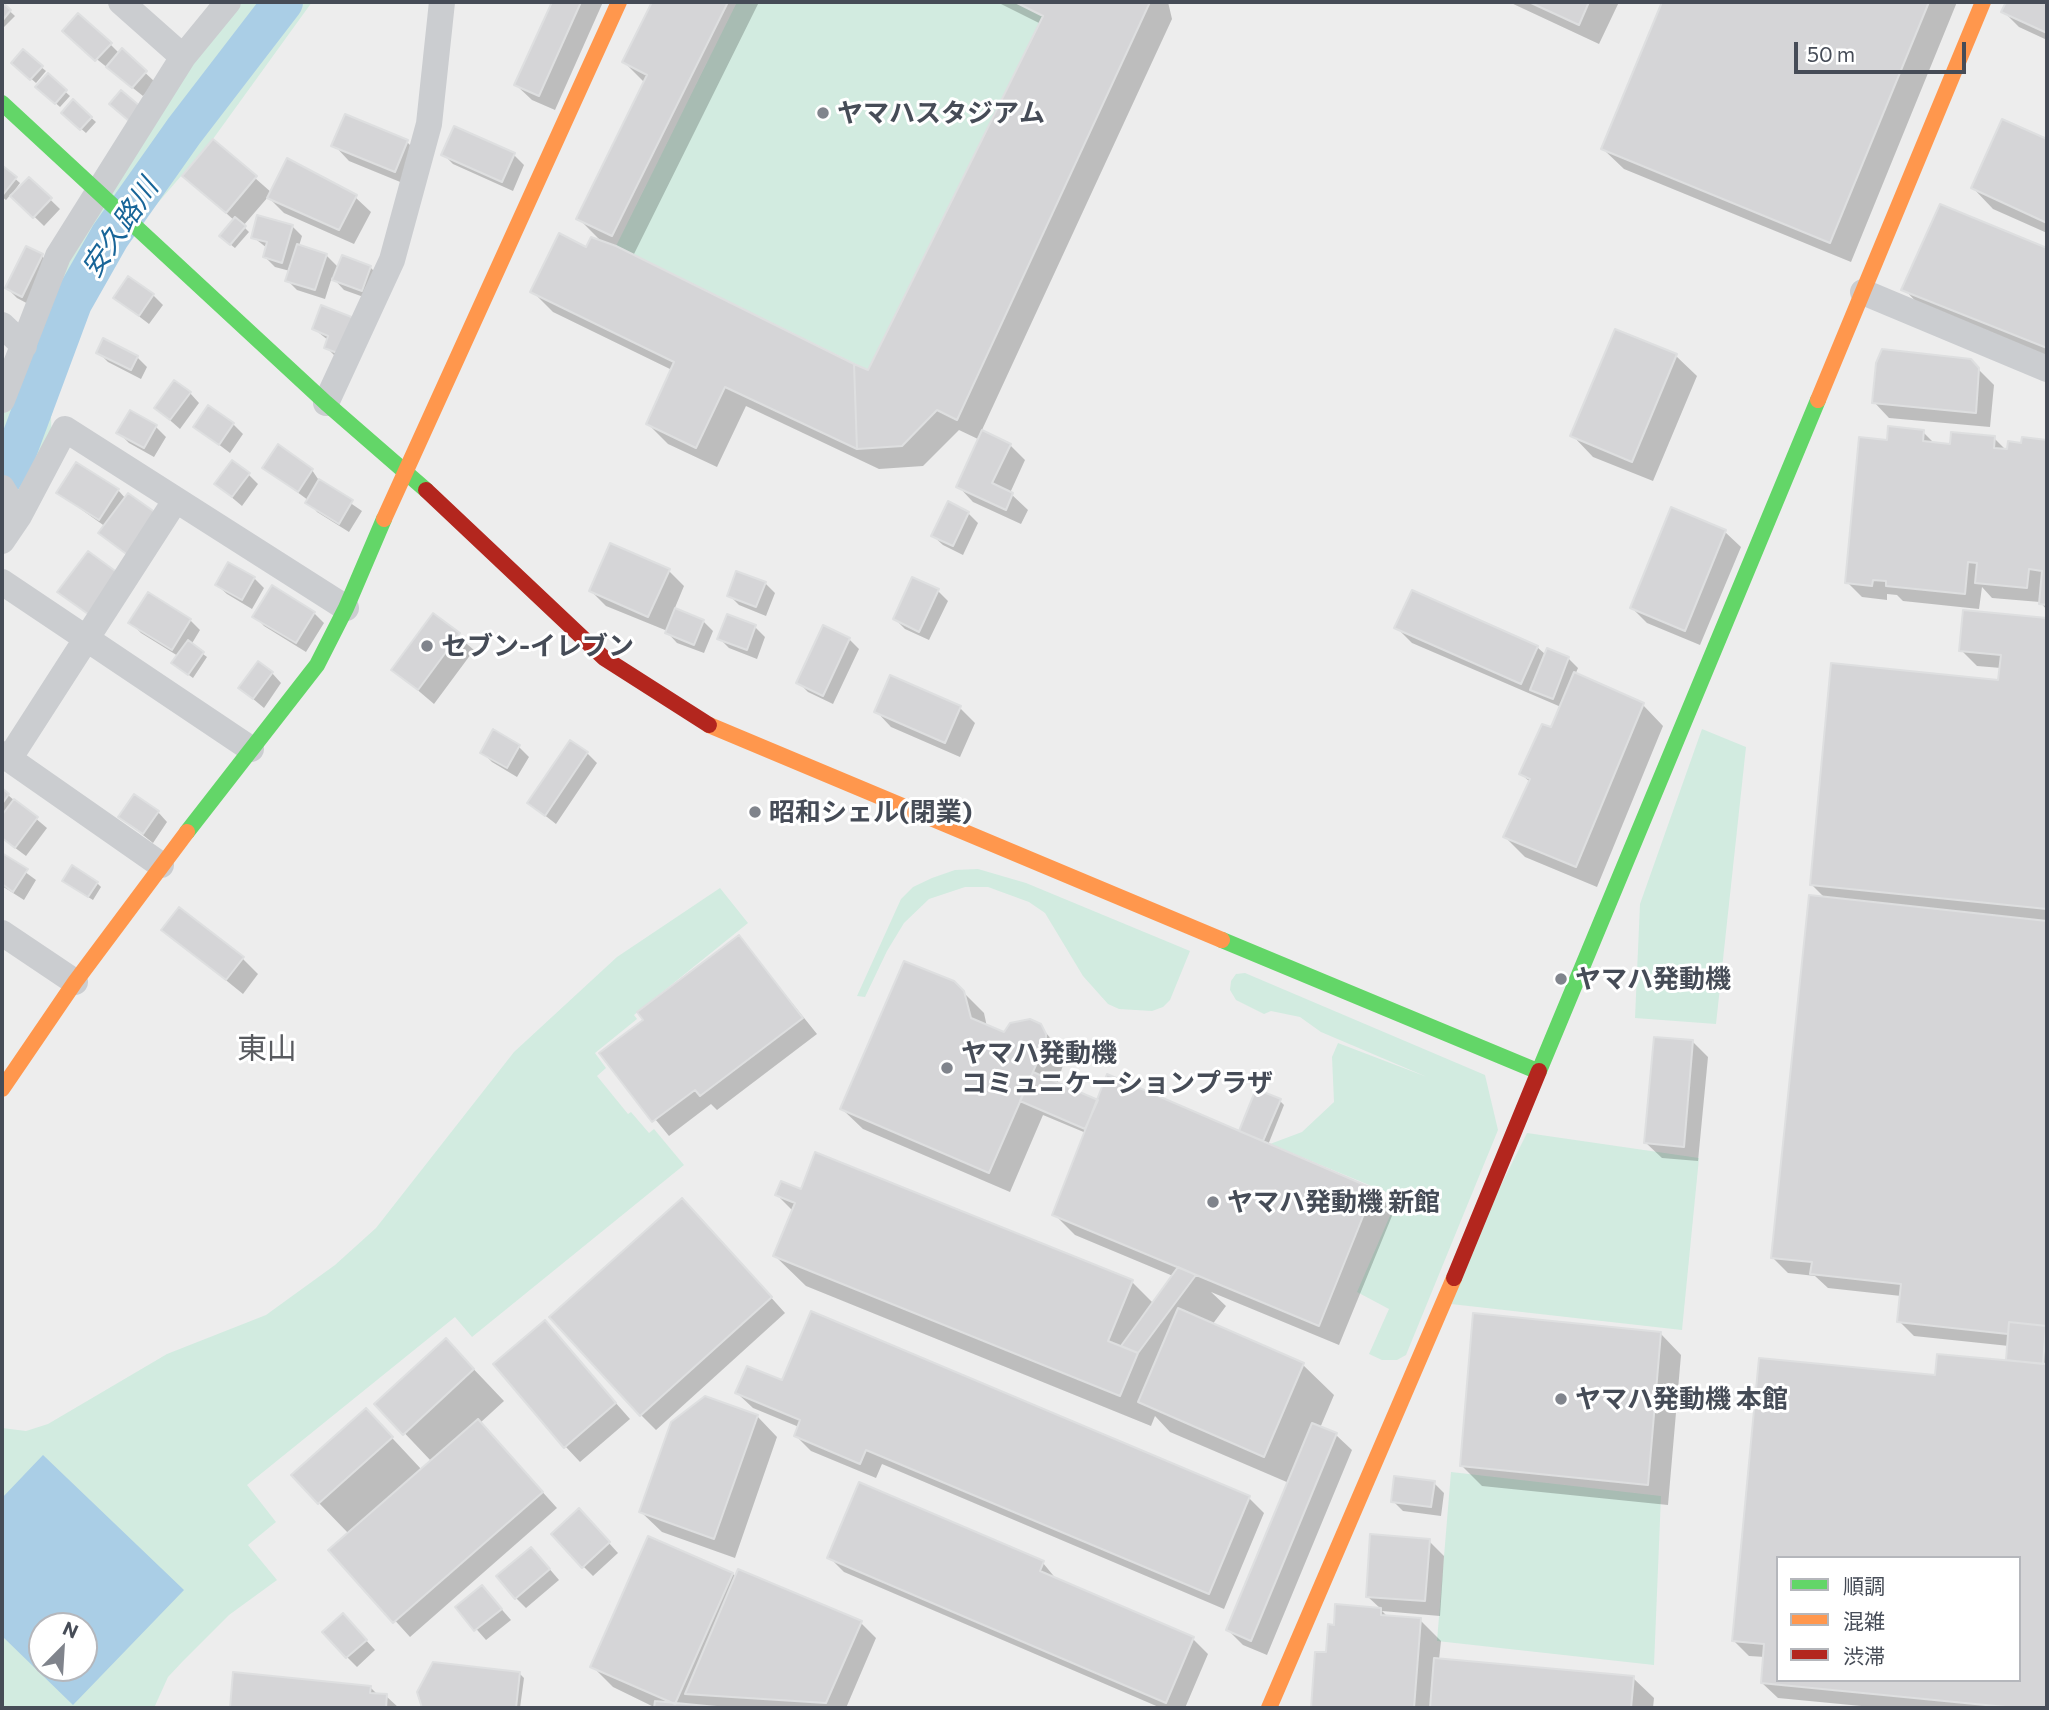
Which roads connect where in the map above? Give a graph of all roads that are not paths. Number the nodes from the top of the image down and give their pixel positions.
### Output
1 (121, 2) edge
2 (228, 2) edge
3 (442, 2) edge
4 (619, 2) edge
5 (1983, 2) edge
6 (183, 57) junction
7 (2, 103) edge
8 (98, 192) junction
9 (1863, 292) junction
10 (2, 325) edge
11 (24, 346) junction
12 (2047, 369) edge
13 (2, 400) edge
14 (326, 403) junction
15 (405, 471) junction
16 (175, 501) junction
17 (11, 503) edge
18 (2, 541) edge
19 (2, 582) edge
20 (346, 608) junction
21 (86, 640) junction
22 (251, 749) junction
23 (6, 757) edge
24 (161, 865) junction
25 (2, 933) edge
26 (75, 982) junction
27 (1537, 1071) junction
28 (2, 1089) edge
29 (1269, 1708) edge

1 - 6 street
2 - 6 street
3 - 14 street
4 - 15 street
5 - 9 street
6 - 8 street
7 - 8 street
8 - 11 street
8 - 14 street
9 - 12 street
9 - 27 street
10 - 11 street
11 - 13 street
14 - 15 street
15 - 20 street
15 - 27 street
16 - 17 street
16 - 20 street
16 - 21 street
17 - 18 street
19 - 21 street
20 - 22 street
21 - 22 street
21 - 23 street
22 - 24 street
23 - 24 street
24 - 26 street
25 - 26 street
26 - 28 street
27 - 29 street

